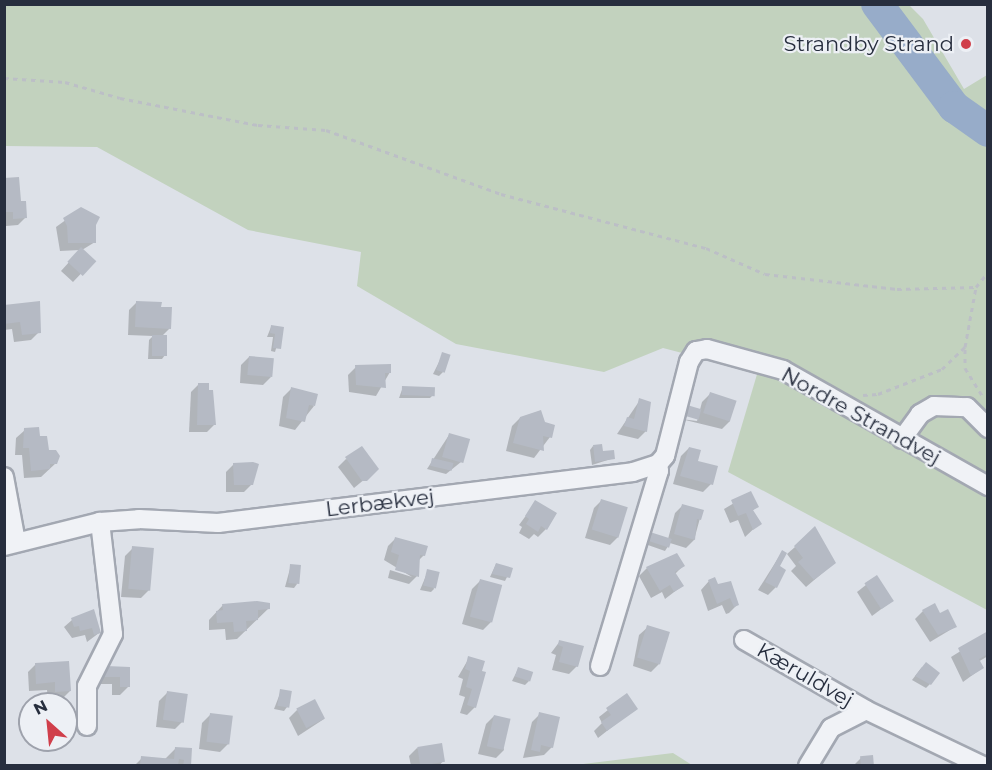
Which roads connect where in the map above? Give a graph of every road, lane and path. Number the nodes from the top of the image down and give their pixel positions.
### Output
1 (4, 78) edge
2 (987, 272) edge
3 (976, 287) junction
4 (965, 347) junction
5 (831, 397) junction
6 (985, 425) edge
7 (902, 439) junction
8 (658, 464) junction
9 (4, 477) edge
10 (987, 486) edge
11 (100, 522) junction
12 (10, 544) edge
13 (744, 640) dead end
14 (600, 666) dead end
15 (866, 710) junction
16 (87, 726) dead end
17 (808, 765) edge
18 (983, 765) edge

1 - 3 path
2 - 3 path
3 - 4 path
4 - 5 path
4 - 6 path
5 - 7 street, Nordre Strandvej
5 - 8 street, Nordre Strandvej
6 - 7 street
7 - 10 street, Nordre Strandvej
8 - 11 street, Lerbækvej
8 - 14 street
9 - 12 street, Lerbækvej
11 - 12 street, Lerbækvej
11 - 16 street
13 - 15 street, Kæruldvej
15 - 17 street, Kæruldvej
15 - 18 street, Kæruldvej

